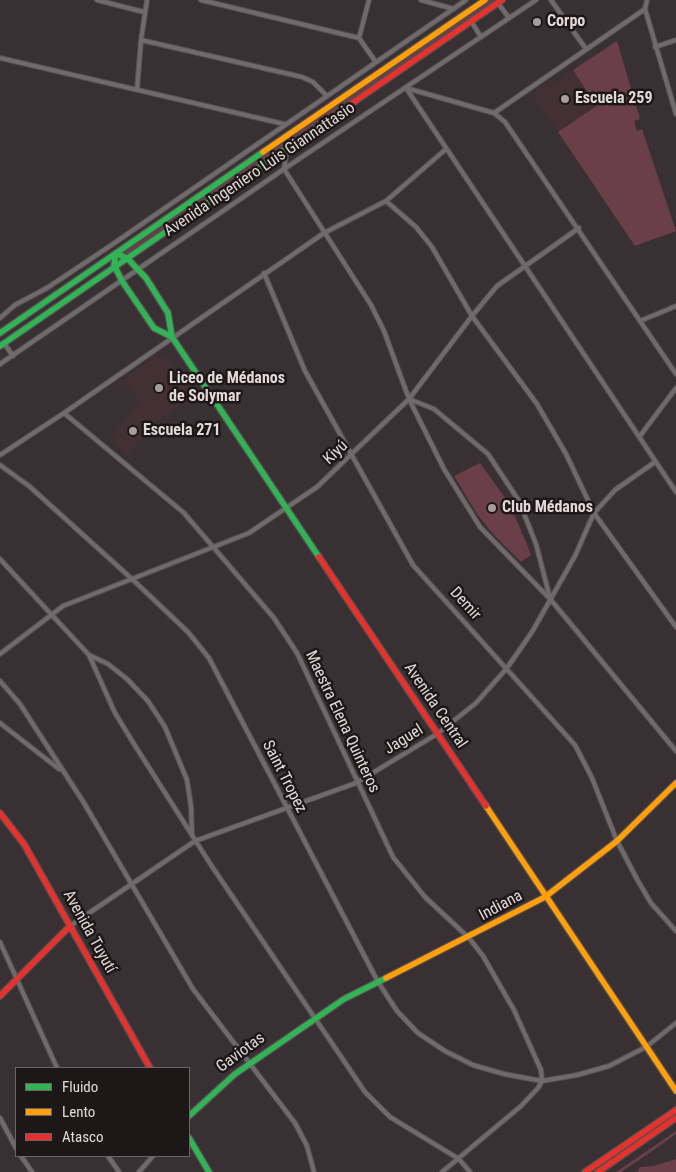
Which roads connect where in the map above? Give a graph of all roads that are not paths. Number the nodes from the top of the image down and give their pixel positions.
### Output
1 (98, 0) edge
2 (147, 0) edge
3 (201, 0) edge
4 (368, 0) edge
5 (421, 0) edge
6 (466, 0) edge
7 (485, 0) edge
8 (536, 0) edge
9 (551, 0) edge
10 (647, 0) edge
11 (500, 1) edge
12 (454, 9) junction
13 (645, 9) junction
14 (144, 12) junction
15 (509, 18) junction
16 (471, 21) junction
17 (481, 37) junction
18 (359, 38) junction
19 (141, 40) junction
20 (676, 40) edge
21 (654, 47) junction
22 (586, 48) junction
23 (0, 58) edge
24 (375, 61) junction
25 (406, 88) junction
26 (137, 90) junction
27 (326, 95) junction
28 (494, 113) junction
29 (676, 114) edge
30 (284, 124) junction
31 (288, 135) junction
32 (287, 147) junction
33 (446, 149) junction
34 (284, 169) junction
35 (386, 201) junction
36 (579, 228) junction
37 (324, 233) junction
38 (113, 244) junction
39 (116, 253) junction
40 (128, 260) junction
41 (525, 266) junction
42 (115, 268) junction
43 (139, 269) junction
44 (264, 273) junction
45 (122, 281) junction
46 (676, 306) edge
47 (472, 316) junction
48 (0, 318) edge
49 (640, 321) junction
50 (0, 333) edge
51 (172, 337) junction
52 (2, 344) edge
53 (12, 356) junction
54 (0, 364) edge
55 (676, 374) edge
56 (676, 388) edge
57 (409, 399) junction
58 (64, 413) junction
59 (640, 436) junction
60 (0, 455) edge
61 (351, 456) junction
62 (655, 462) junction
63 (0, 465) edge
64 (676, 492) edge
65 (286, 509) junction
66 (594, 513) junction
67 (213, 549) junction
68 (0, 559) edge
69 (132, 579) junction
70 (551, 600) junction
71 (51, 615) junction
72 (676, 627) edge
73 (0, 654) edge
74 (89, 655) junction
75 (507, 668) junction
76 (0, 681) edge
77 (0, 722) edge
78 (437, 734) junction
79 (676, 752) edge
80 (61, 770) junction
81 (356, 782) junction
82 (676, 783) edge
83 (286, 809) junction
84 (0, 813) edge
85 (192, 836) junction
86 (195, 841) junction
87 (617, 841) junction
88 (131, 884) junction
89 (545, 897) junction
90 (70, 926) junction
91 (676, 931) edge
92 (469, 938) junction
93 (0, 942) edge
94 (16, 979) junction
95 (378, 982) junction
96 (0, 996) edge
97 (315, 1019) junction
98 (676, 1023) edge
99 (646, 1047) junction
100 (249, 1063) junction
101 (57, 1067) edge
102 (149, 1067) edge
103 (542, 1081) junction
104 (676, 1091) edge
105 (676, 1110) edge
106 (190, 1115) edge
107 (0, 1118) edge
108 (676, 1118) edge
109 (190, 1140) edge
110 (15, 1146) edge
111 (22, 1157) edge
112 (109, 1157) edge
113 (152, 1157) edge
114 (459, 1160) junction
115 (32, 1172) edge
116 (119, 1172) edge
117 (139, 1172) edge
118 (209, 1172) edge
119 (314, 1172) edge
120 (442, 1172) edge
121 (470, 1172) edge
122 (585, 1172) edge
123 (598, 1172) edge

1 - 14 street
2 - 14 street
3 - 18 street
4 - 18 street
5 - 12 street
6 - 12 street, Avenida Ingeniero Luis Giannattasio
7 - 31 street, Avenida Ingeniero Luis Giannattasio
8 - 15 street, Avenida Ingeniero Luis Giannattasio
9 - 22 street
10 - 13 street
11 - 15 street
11 - 16 street, Avenida Ingeniero Luis Giannattasio
12 - 24 street, Avenida Ingeniero Luis Giannattasio
13 - 21 street
13 - 22 street
14 - 19 street
15 - 17 street, Avenida Ingeniero Luis Giannattasio
16 - 17 street
16 - 32 street, Avenida Ingeniero Luis Giannattasio
17 - 25 street, Avenida Ingeniero Luis Giannattasio
18 - 24 street
19 - 26 street
19 - 27 street
20 - 21 street
21 - 29 street
22 - 28 street
23 - 26 street
24 - 27 street, Avenida Ingeniero Luis Giannattasio
25 - 28 street
25 - 33 street
25 - 34 street, Avenida Ingeniero Luis Giannattasio
26 - 30 street
27 - 30 street, Avenida Ingeniero Luis Giannattasio
28 - 36 street
30 - 31 street
30 - 38 street, Avenida Ingeniero Luis Giannattasio
31 - 39 street, Avenida Ingeniero Luis Giannattasio
32 - 34 street
32 - 40 street, Avenida Ingeniero Luis Giannattasio
33 - 35 street
33 - 41 street
34 - 37 street
34 - 43 street, Avenida Ingeniero Luis Giannattasio
35 - 37 street
35 - 47 street
36 - 41 street, Kiyú
36 - 49 street
37 - 44 street
37 - 57 street
38 - 39 street
38 - 48 street, Avenida Ingeniero Luis Giannattasio
39 - 40 street, Avenida Central
39 - 42 street
39 - 50 street, Avenida Ingeniero Luis Giannattasio
40 - 42 street, Avenida Ingeniero Luis Giannattasio
40 - 43 street, Avenida Central
41 - 47 street, Kiyú
41 - 59 street
42 - 45 street, Avenida Central
42 - 52 street, Avenida Ingeniero Luis Giannattasio
43 - 45 street, Avenida Ingeniero Luis Giannattasio
43 - 51 street, Avenida Central
44 - 51 street
44 - 61 street, Demir
45 - 51 street, Avenida Central
45 - 53 street, Avenida Ingeniero Luis Giannattasio
46 - 49 street
47 - 57 street, Kiyú
47 - 66 street
49 - 55 street
51 - 58 street
51 - 65 street, Avenida Central
52 - 53 street
53 - 54 street, Avenida Ingeniero Luis Giannattasio
56 - 59 street
57 - 61 street, Kiyú
57 - 70 street
57 - 70 street
58 - 60 street
58 - 67 street, Maestra Elena Quinteros
59 - 62 street
61 - 65 street, Kiyú
61 - 75 street, Demir
62 - 64 street
62 - 66 street, Jaguel
63 - 69 street, Saint Tropez
65 - 67 street, Kiyú
65 - 78 street, Avenida Central
66 - 70 street, Jaguel
66 - 72 street
67 - 69 street, Kiyú
67 - 81 street, Maestra Elena Quinteros
68 - 71 street
69 - 71 street, Kiyú
69 - 83 street, Saint Tropez
70 - 75 street, Jaguel
70 - 79 street
71 - 73 street, Kiyú
71 - 74 street
74 - 85 street
74 - 85 street
75 - 78 street, Jaguel
75 - 87 street, Demir
76 - 80 street
77 - 80 street
78 - 81 street, Jaguel
78 - 89 street, Avenida Central
80 - 88 street
81 - 83 street, Jaguel
81 - 92 street, Maestra Elena Quinteros
82 - 87 street, Indiana
83 - 86 street, Jaguel
83 - 95 street, Saint Tropez
84 - 90 street, Avenida Tuyutí
85 - 86 street
86 - 88 street, Jaguel
86 - 97 street
87 - 89 street, Indiana
87 - 91 street, Demir
88 - 90 street, Jaguel
88 - 100 street
89 - 92 street, Indiana
89 - 99 street, Avenida Central
90 - 94 street
90 - 102 street, Avenida Tuyutí
92 - 95 street, Indiana
92 - 103 street, Maestra Elena Quinteros
93 - 94 street
94 - 96 street
94 - 101 street
95 - 97 street, Indiana
95 - 103 street, Saint Tropez
97 - 100 street, Gaviotas
97 - 114 street
98 - 99 street
99 - 103 street
99 - 104 street, Avenida Central
100 - 106 street, Gaviotas
100 - 119 street
103 - 114 street
105 - 122 street
107 - 110 street
108 - 123 street
109 - 118 street
111 - 115 street
112 - 116 street
113 - 117 street
114 - 120 street
114 - 121 street

